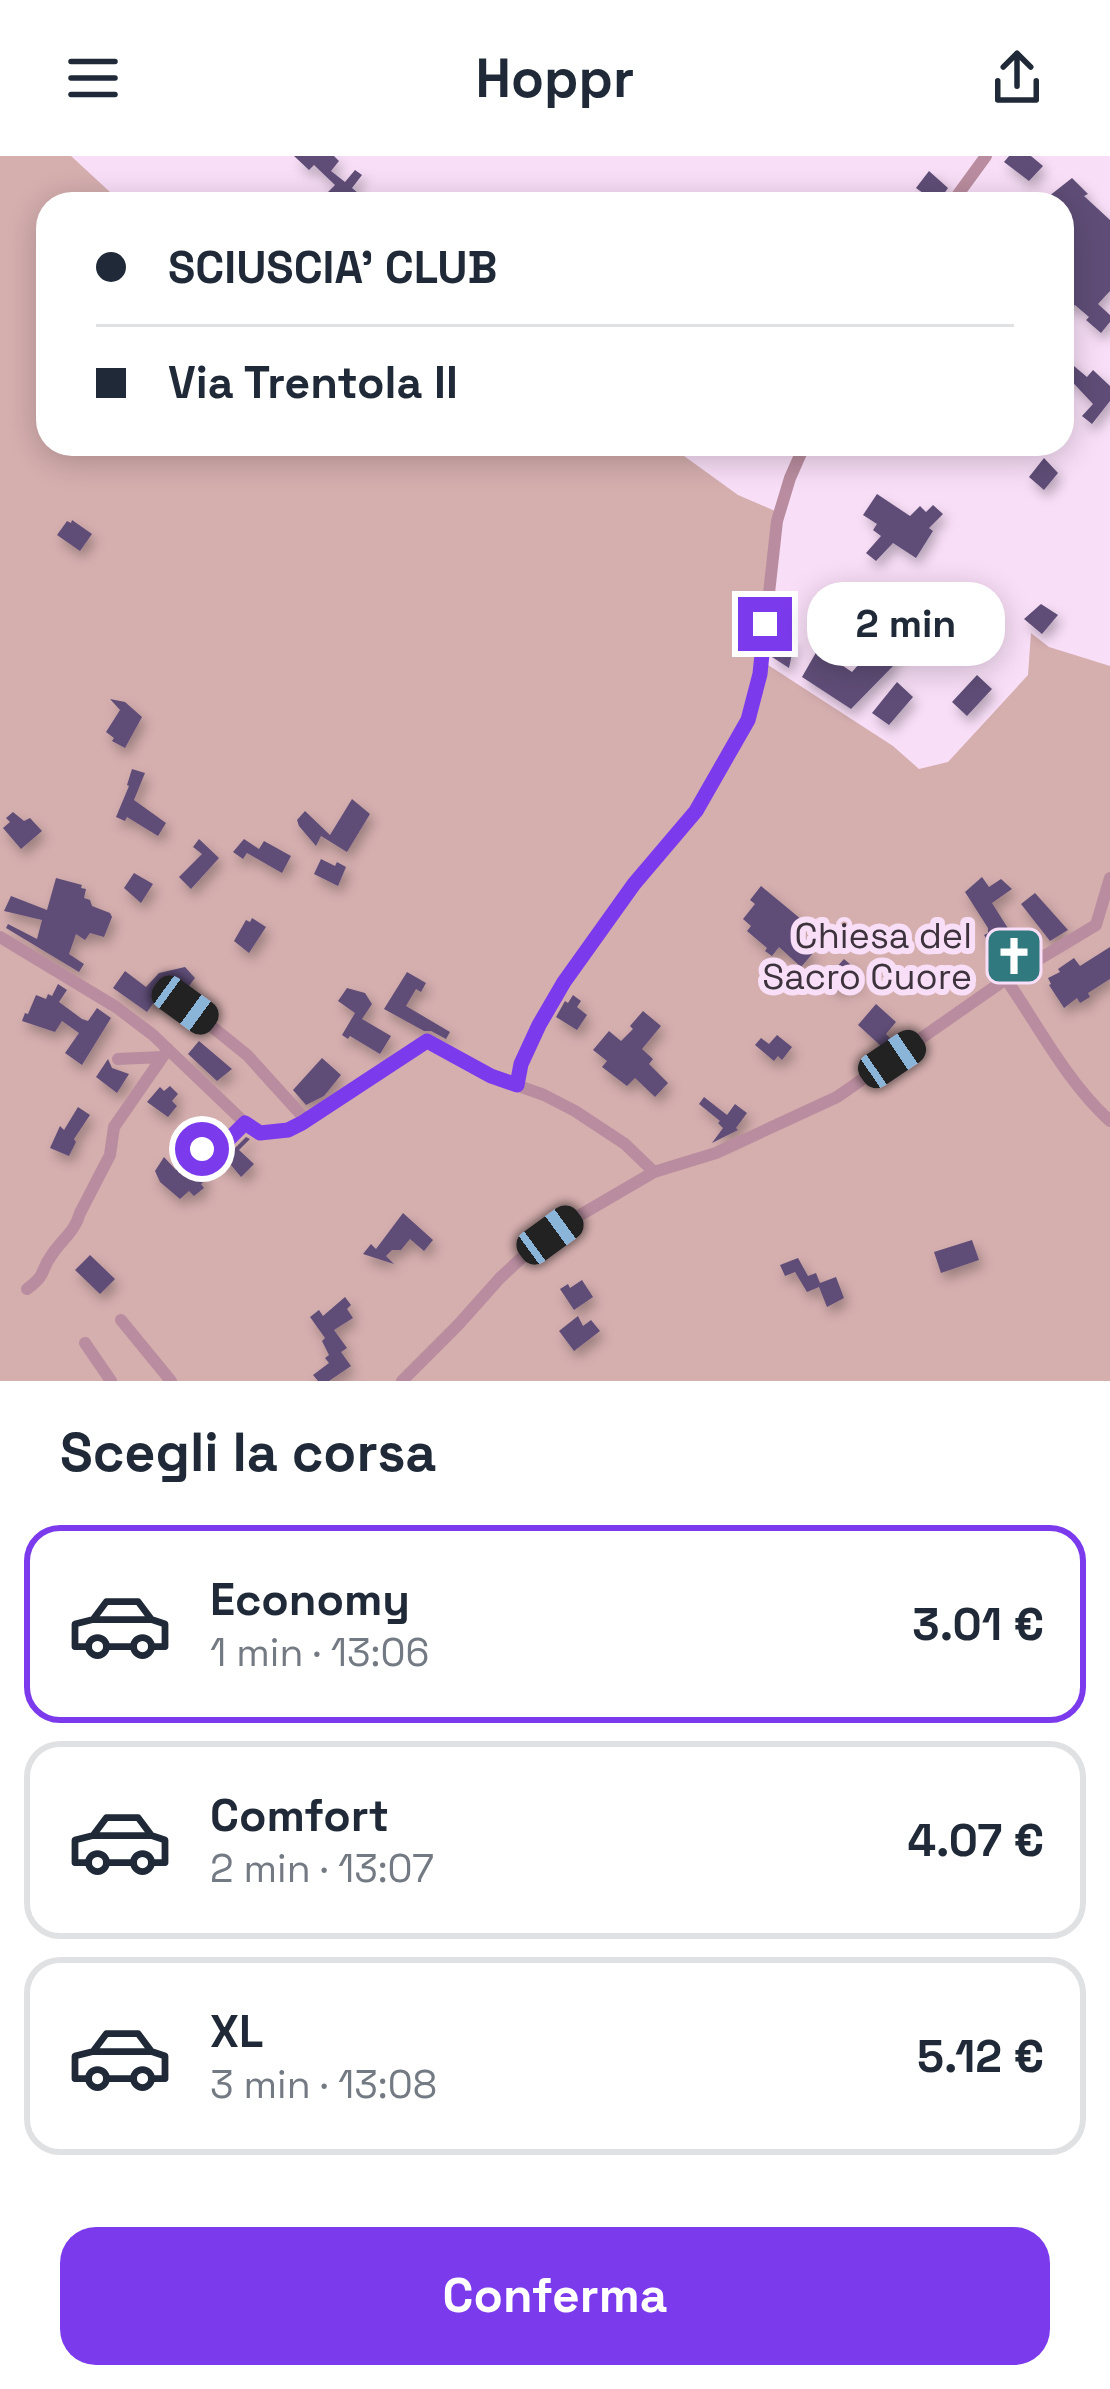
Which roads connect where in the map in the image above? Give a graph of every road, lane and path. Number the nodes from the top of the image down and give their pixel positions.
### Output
1 (986, 156) edge
2 (960, 192) edge
3 (800, 456) edge
4 (1110, 878) edge
5 (0, 937) edge
6 (1006, 979) junction
7 (185, 1005) dead end
8 (165, 1053) junction
9 (118, 1059) dead end
10 (517, 1085) junction
11 (306, 1120) junction
12 (1110, 1121) edge
13 (245, 1123) junction
14 (202, 1149) dead end
15 (654, 1172) junction
16 (27, 1289) dead end
17 (121, 1319) dead end
18 (85, 1343) dead end
19 (111, 1381) edge
20 (171, 1381) edge
21 (402, 1381) edge

1 - 2 street
3 - 10 street
4 - 6 street
5 - 8 street
6 - 12 street
6 - 15 street
7 - 11 street
8 - 9 street
8 - 13 street
8 - 16 street
10 - 11 street
10 - 15 street
11 - 13 street
13 - 14 street
15 - 21 street
17 - 20 street
18 - 19 street

